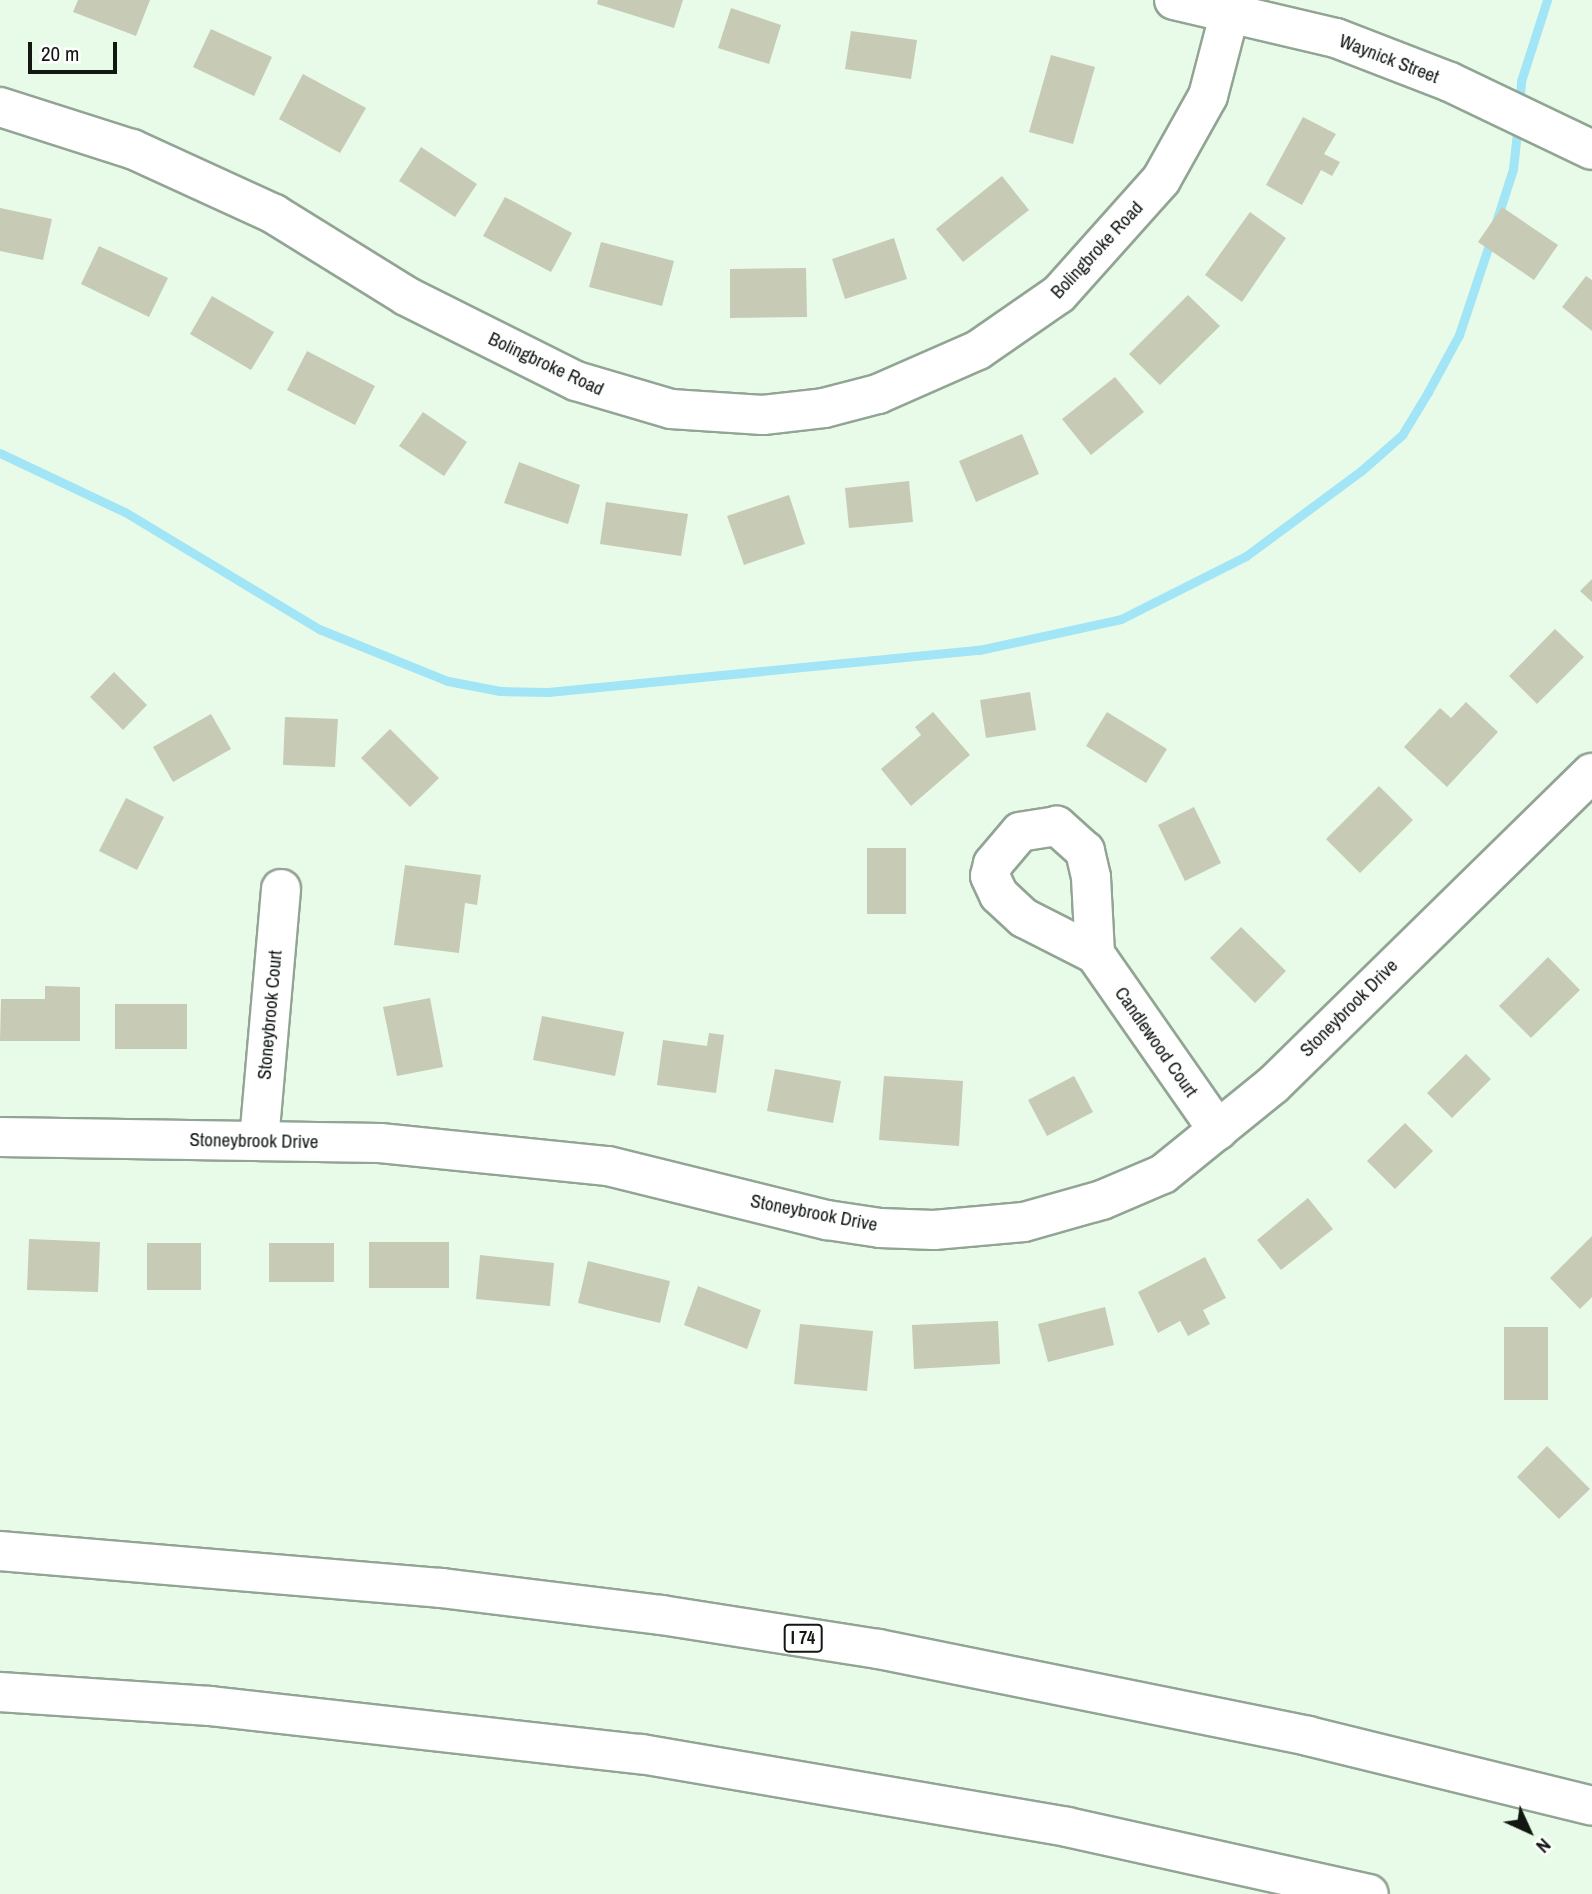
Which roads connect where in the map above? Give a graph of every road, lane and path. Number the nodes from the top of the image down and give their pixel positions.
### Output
1 (1174, 0) edge
2 (1231, 6) edge
3 (0, 107) edge
4 (1592, 150) edge
5 (1592, 773) edge
6 (281, 889) dead end
7 (1095, 954) dead end
8 (1218, 1130) junction
9 (0, 1137) edge
10 (259, 1141) junction
11 (0, 1551) edge
12 (0, 1692) edge
13 (1592, 1806) edge
14 (1369, 1894) edge

1 - 2 main road, Waynick Street
2 - 3 main road, Bolingbroke Road
2 - 4 main road, Waynick Street
5 - 8 main road, Stoneybrook Drive
6 - 10 main road, Stoneybrook Court
7 - 8 main road, Candlewood Court
8 - 10 main road, Stoneybrook Drive
9 - 10 main road, Stoneybrook Drive
11 - 13 main road, I 74
12 - 14 main road

